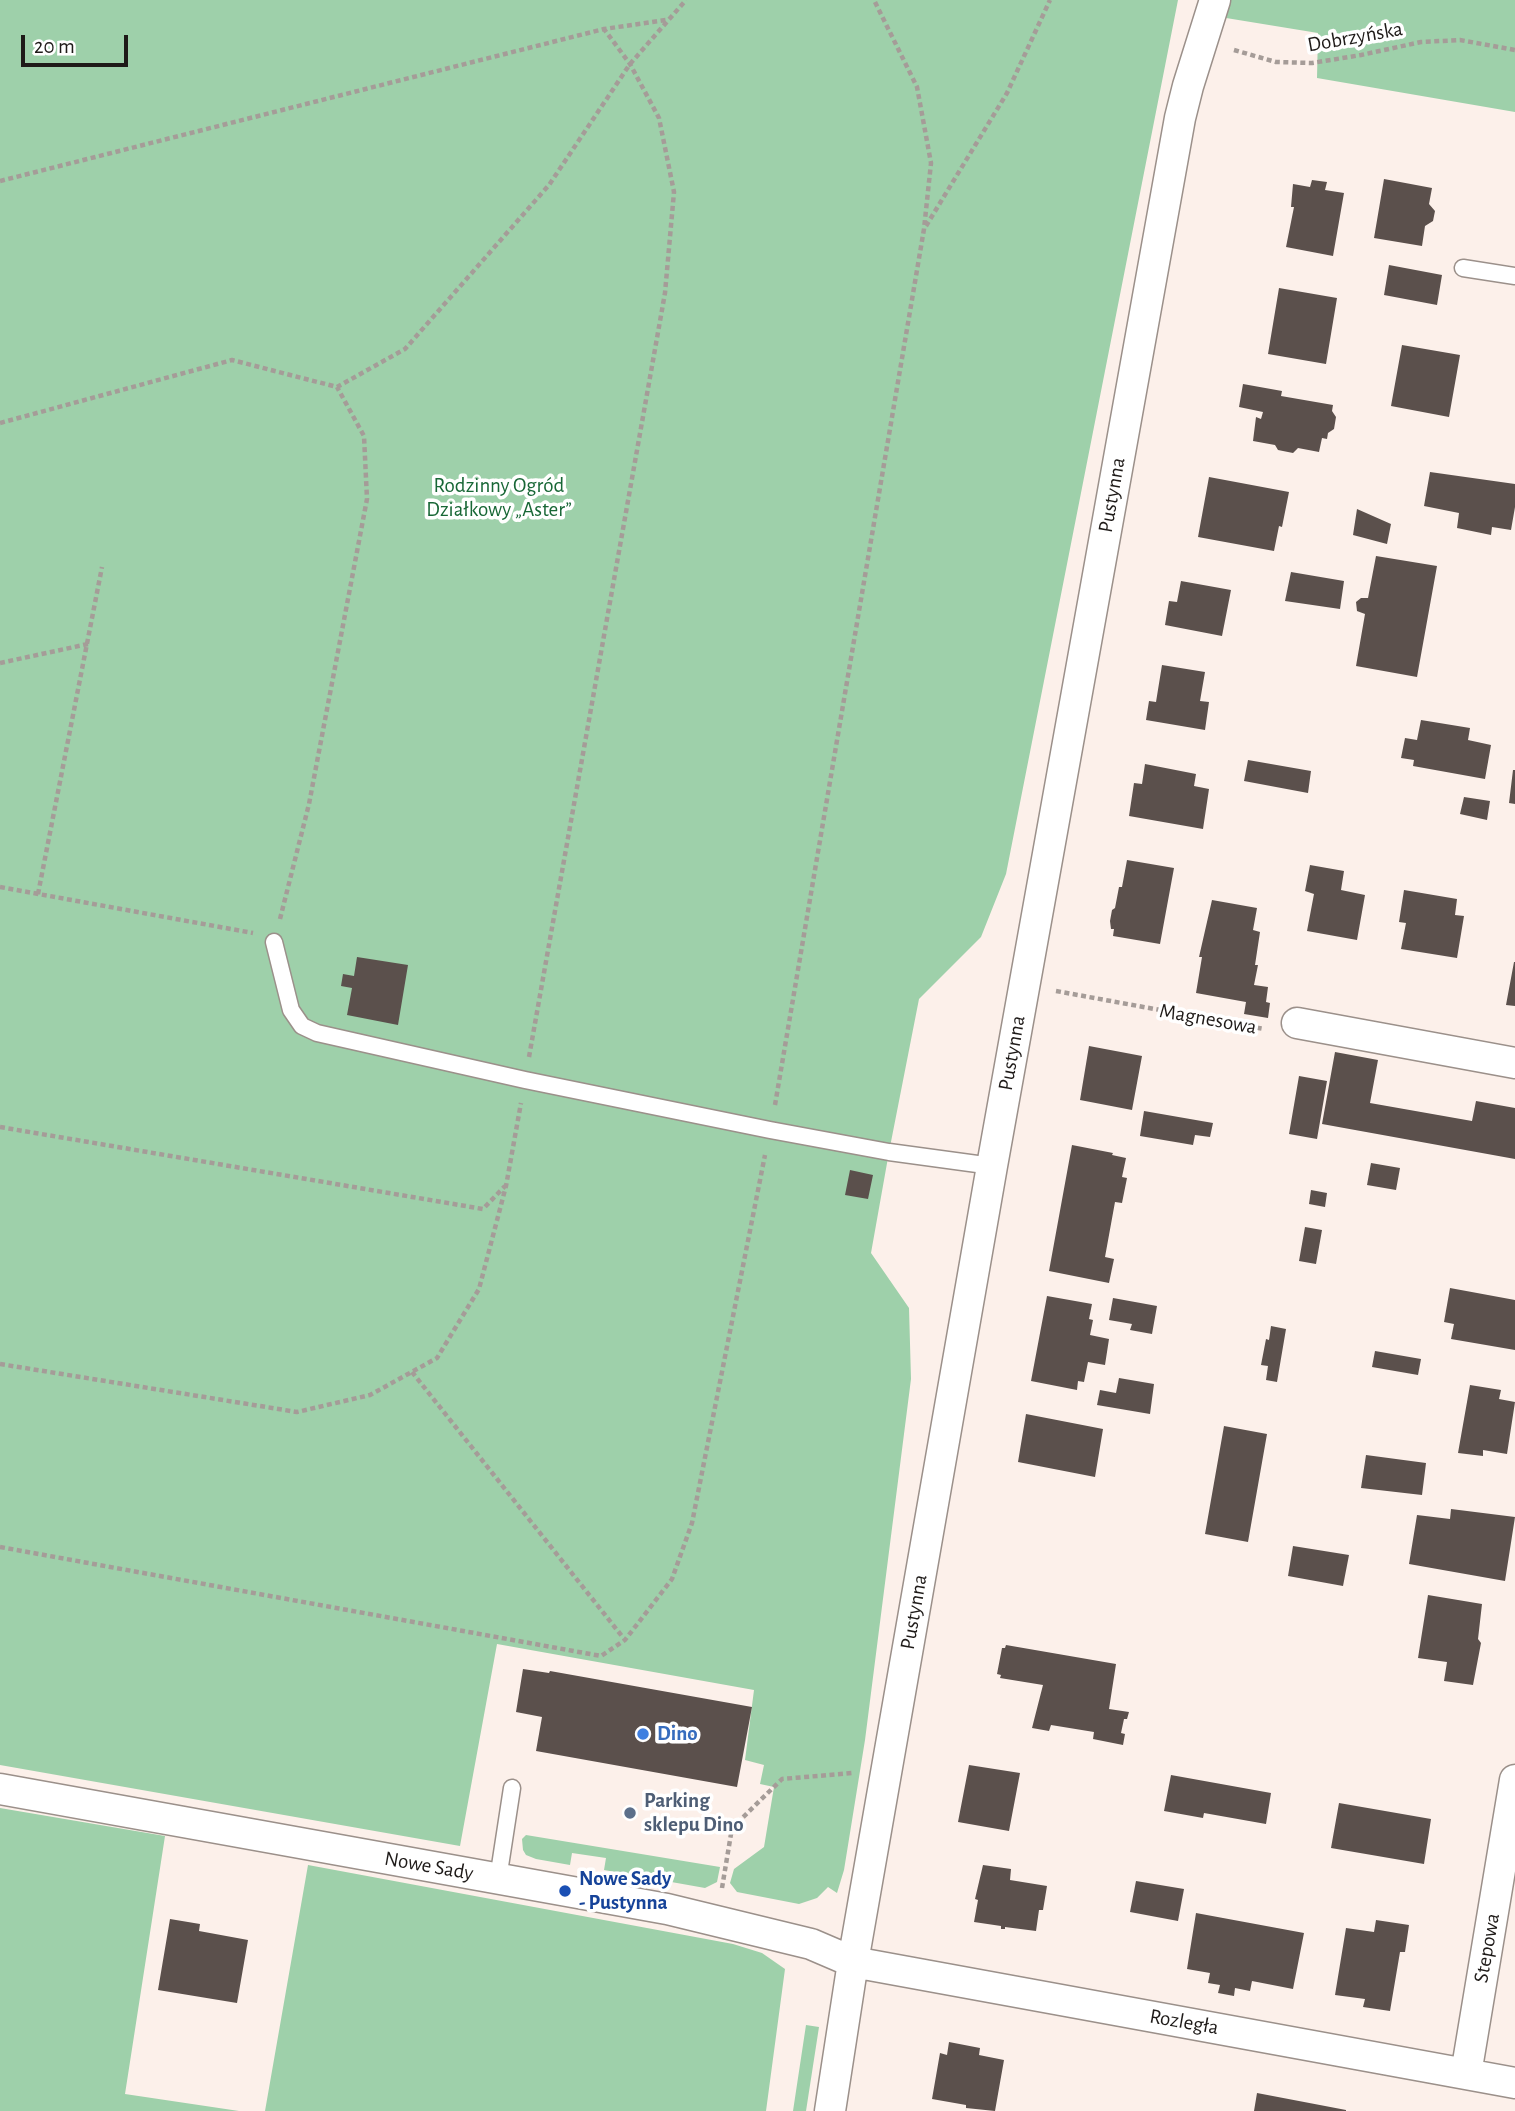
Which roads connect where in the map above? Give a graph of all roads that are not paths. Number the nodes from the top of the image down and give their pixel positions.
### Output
1 (1215, 0) edge
2 (1463, 268) dead end
3 (1515, 276) edge
4 (274, 942) road end
5 (1297, 1023) road end
6 (1515, 1063) edge
7 (992, 1166) junction
8 (1515, 1780) edge
9 (512, 1788) dead end
10 (0, 1789) edge
11 (498, 1879) junction
12 (853, 1962) junction
13 (1466, 2074) junction
14 (1515, 2082) edge
15 (830, 2111) edge

1 - 7 street, Pustynna
2 - 3 lane
4 - 7 lane
5 - 6 street
7 - 12 street, Pustynna
8 - 13 street, Stepowa
9 - 11 lane
10 - 11 street, Nowe Sady
11 - 12 street, Nowe Sady
12 - 13 street, Rozległa
12 - 15 street, Pustynna
13 - 14 street, Rozległa

